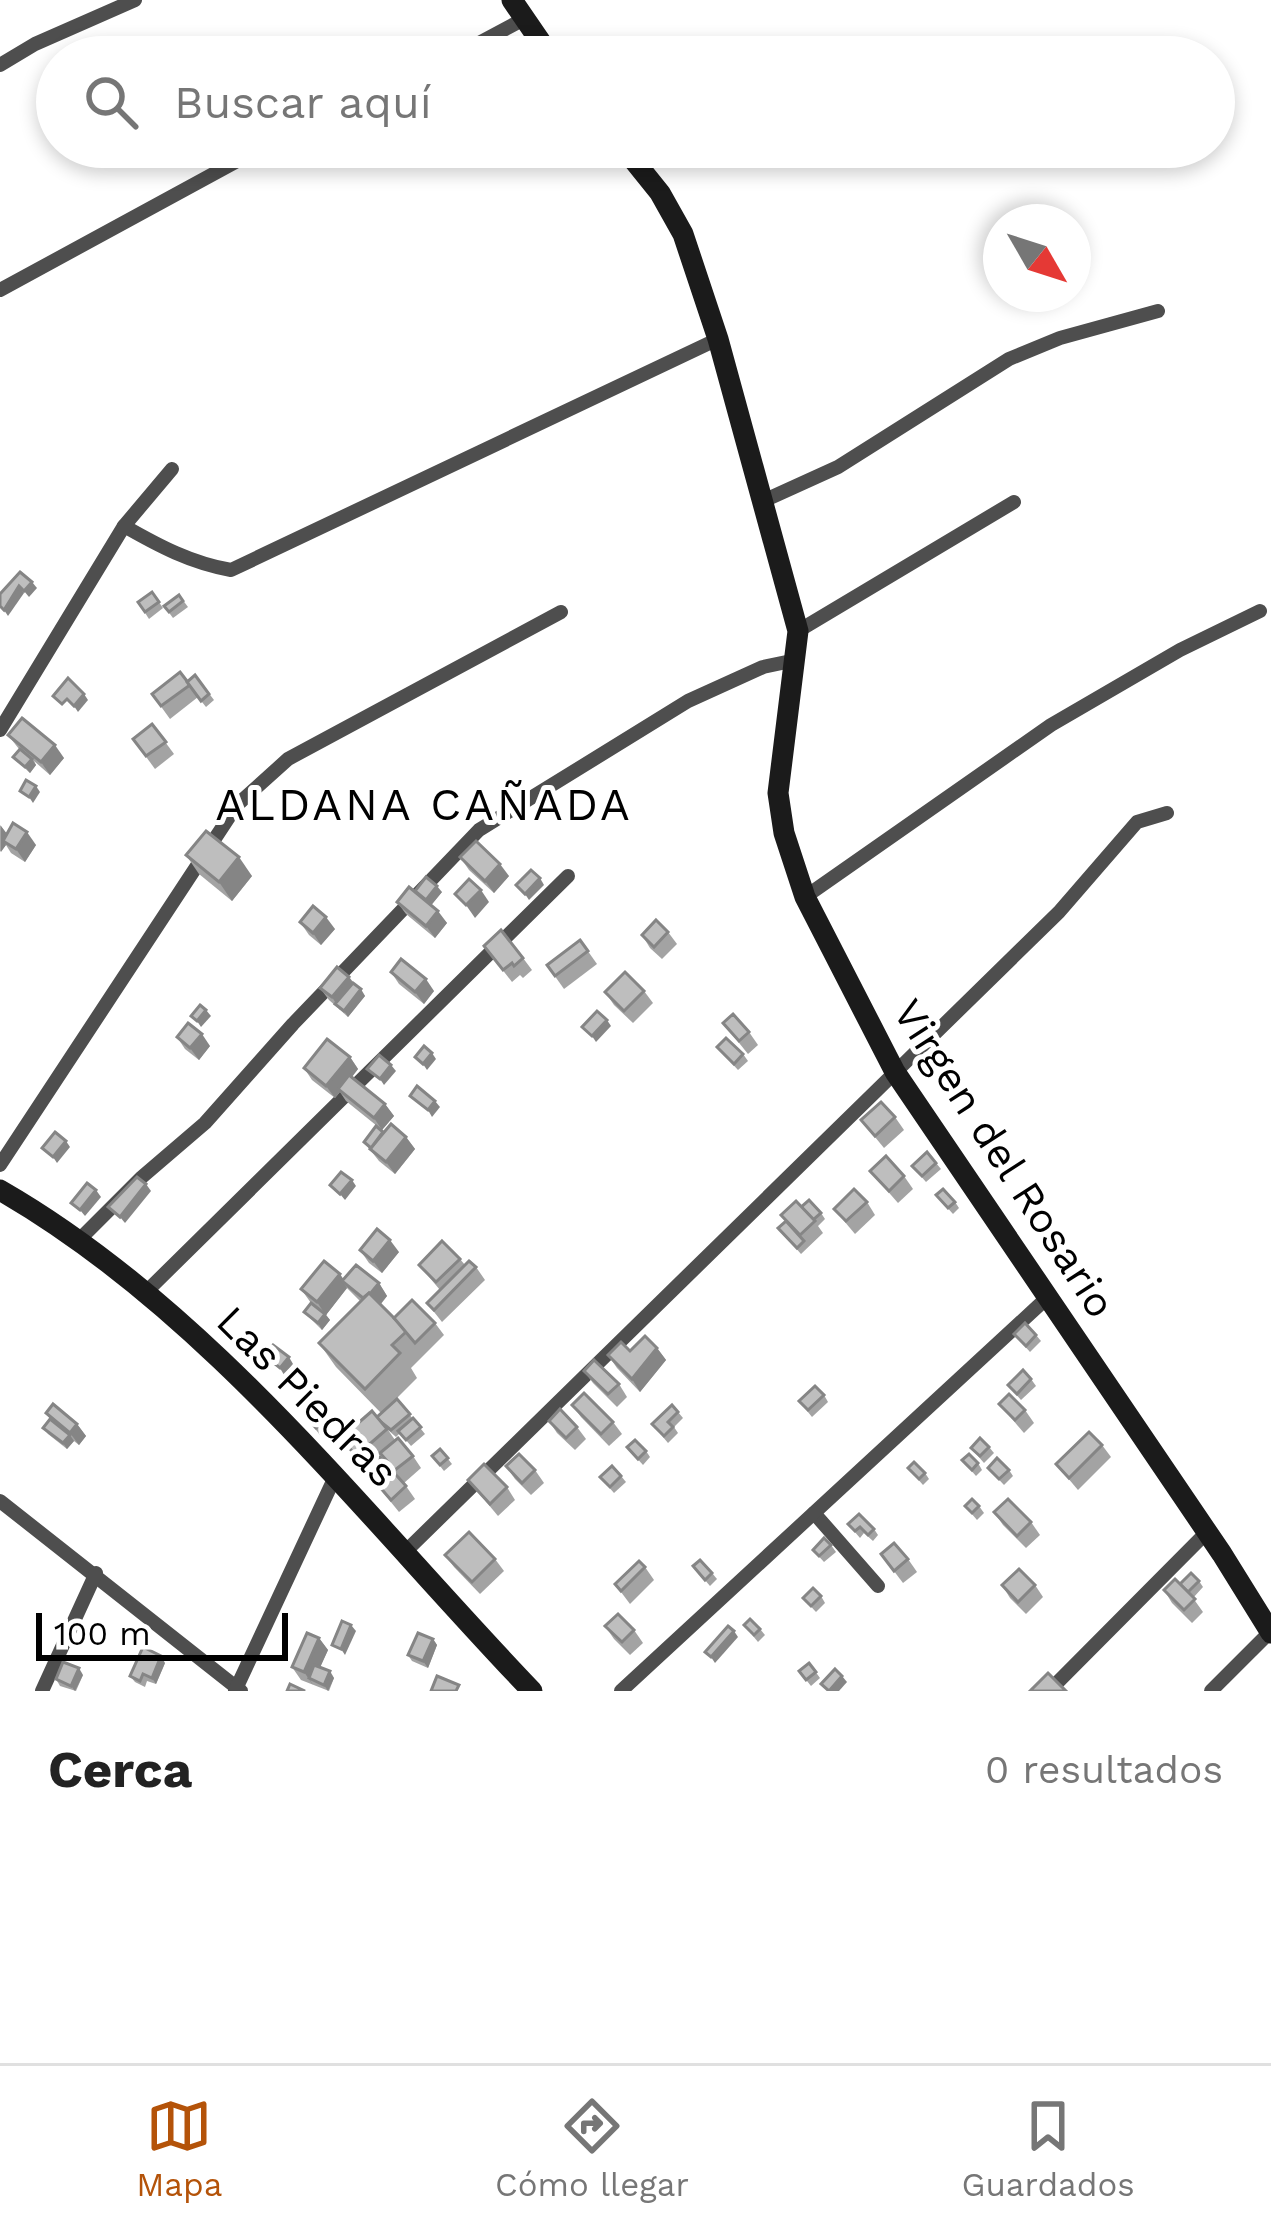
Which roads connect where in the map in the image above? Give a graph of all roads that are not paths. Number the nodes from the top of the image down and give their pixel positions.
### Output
1 (135, 0) edge
2 (518, 9) edge
3 (53, 36) edge
4 (481, 36) edge
5 (537, 36) edge
6 (36, 44) edge
7 (0, 65) edge
8 (224, 168) edge
9 (639, 168) edge
10 (0, 290) edge
11 (1158, 311) dead end
12 (718, 339) junction
13 (172, 469) dead end
14 (763, 501) junction
15 (1014, 502) dead end
16 (124, 526) junction
17 (1260, 611) dead end
18 (561, 612) dead end
19 (798, 631) junction
20 (796, 660) junction
21 (0, 730) edge
22 (1167, 813) dead end
23 (568, 876) dead end
24 (805, 897) junction
25 (895, 1072) junction
26 (0, 1166) edge
27 (0, 1190) edge
28 (80, 1240) junction
29 (147, 1291) junction
30 (1049, 1296) junction
31 (334, 1479) junction
32 (0, 1501) edge
33 (814, 1513) junction
34 (1207, 1532) junction
35 (406, 1551) junction
36 (96, 1573) junction
37 (878, 1586) dead end
38 (1271, 1632) edge
39 (238, 1690) edge
40 (42, 1691) edge
41 (532, 1691) edge
42 (621, 1691) edge
43 (1049, 1691) edge
44 (1211, 1691) edge

1 - 3 street
2 - 4 street
2 - 5 street
6 - 7 street
8 - 10 street
9 - 12 street, Virgen del Rosario
11 - 14 street
12 - 14 street, Virgen del Rosario
12 - 16 street
13 - 16 street
14 - 19 street, Virgen del Rosario
15 - 19 street
16 - 21 street
17 - 24 street
18 - 26 street
19 - 20 street, Virgen del Rosario
20 - 24 street, Virgen del Rosario
20 - 28 street
22 - 25 street
23 - 29 street
24 - 25 street, Virgen del Rosario
25 - 30 street, Virgen del Rosario
25 - 35 street
27 - 28 street, Las Piedras
28 - 29 street, Las Piedras
29 - 31 street, Las Piedras
30 - 33 street
30 - 34 street, Virgen del Rosario
31 - 35 street, Las Piedras
31 - 39 street
32 - 36 street
33 - 37 street
33 - 42 street
34 - 38 street, Virgen del Rosario
34 - 43 street
35 - 41 street, Las Piedras
36 - 39 street
36 - 40 street
38 - 44 street

